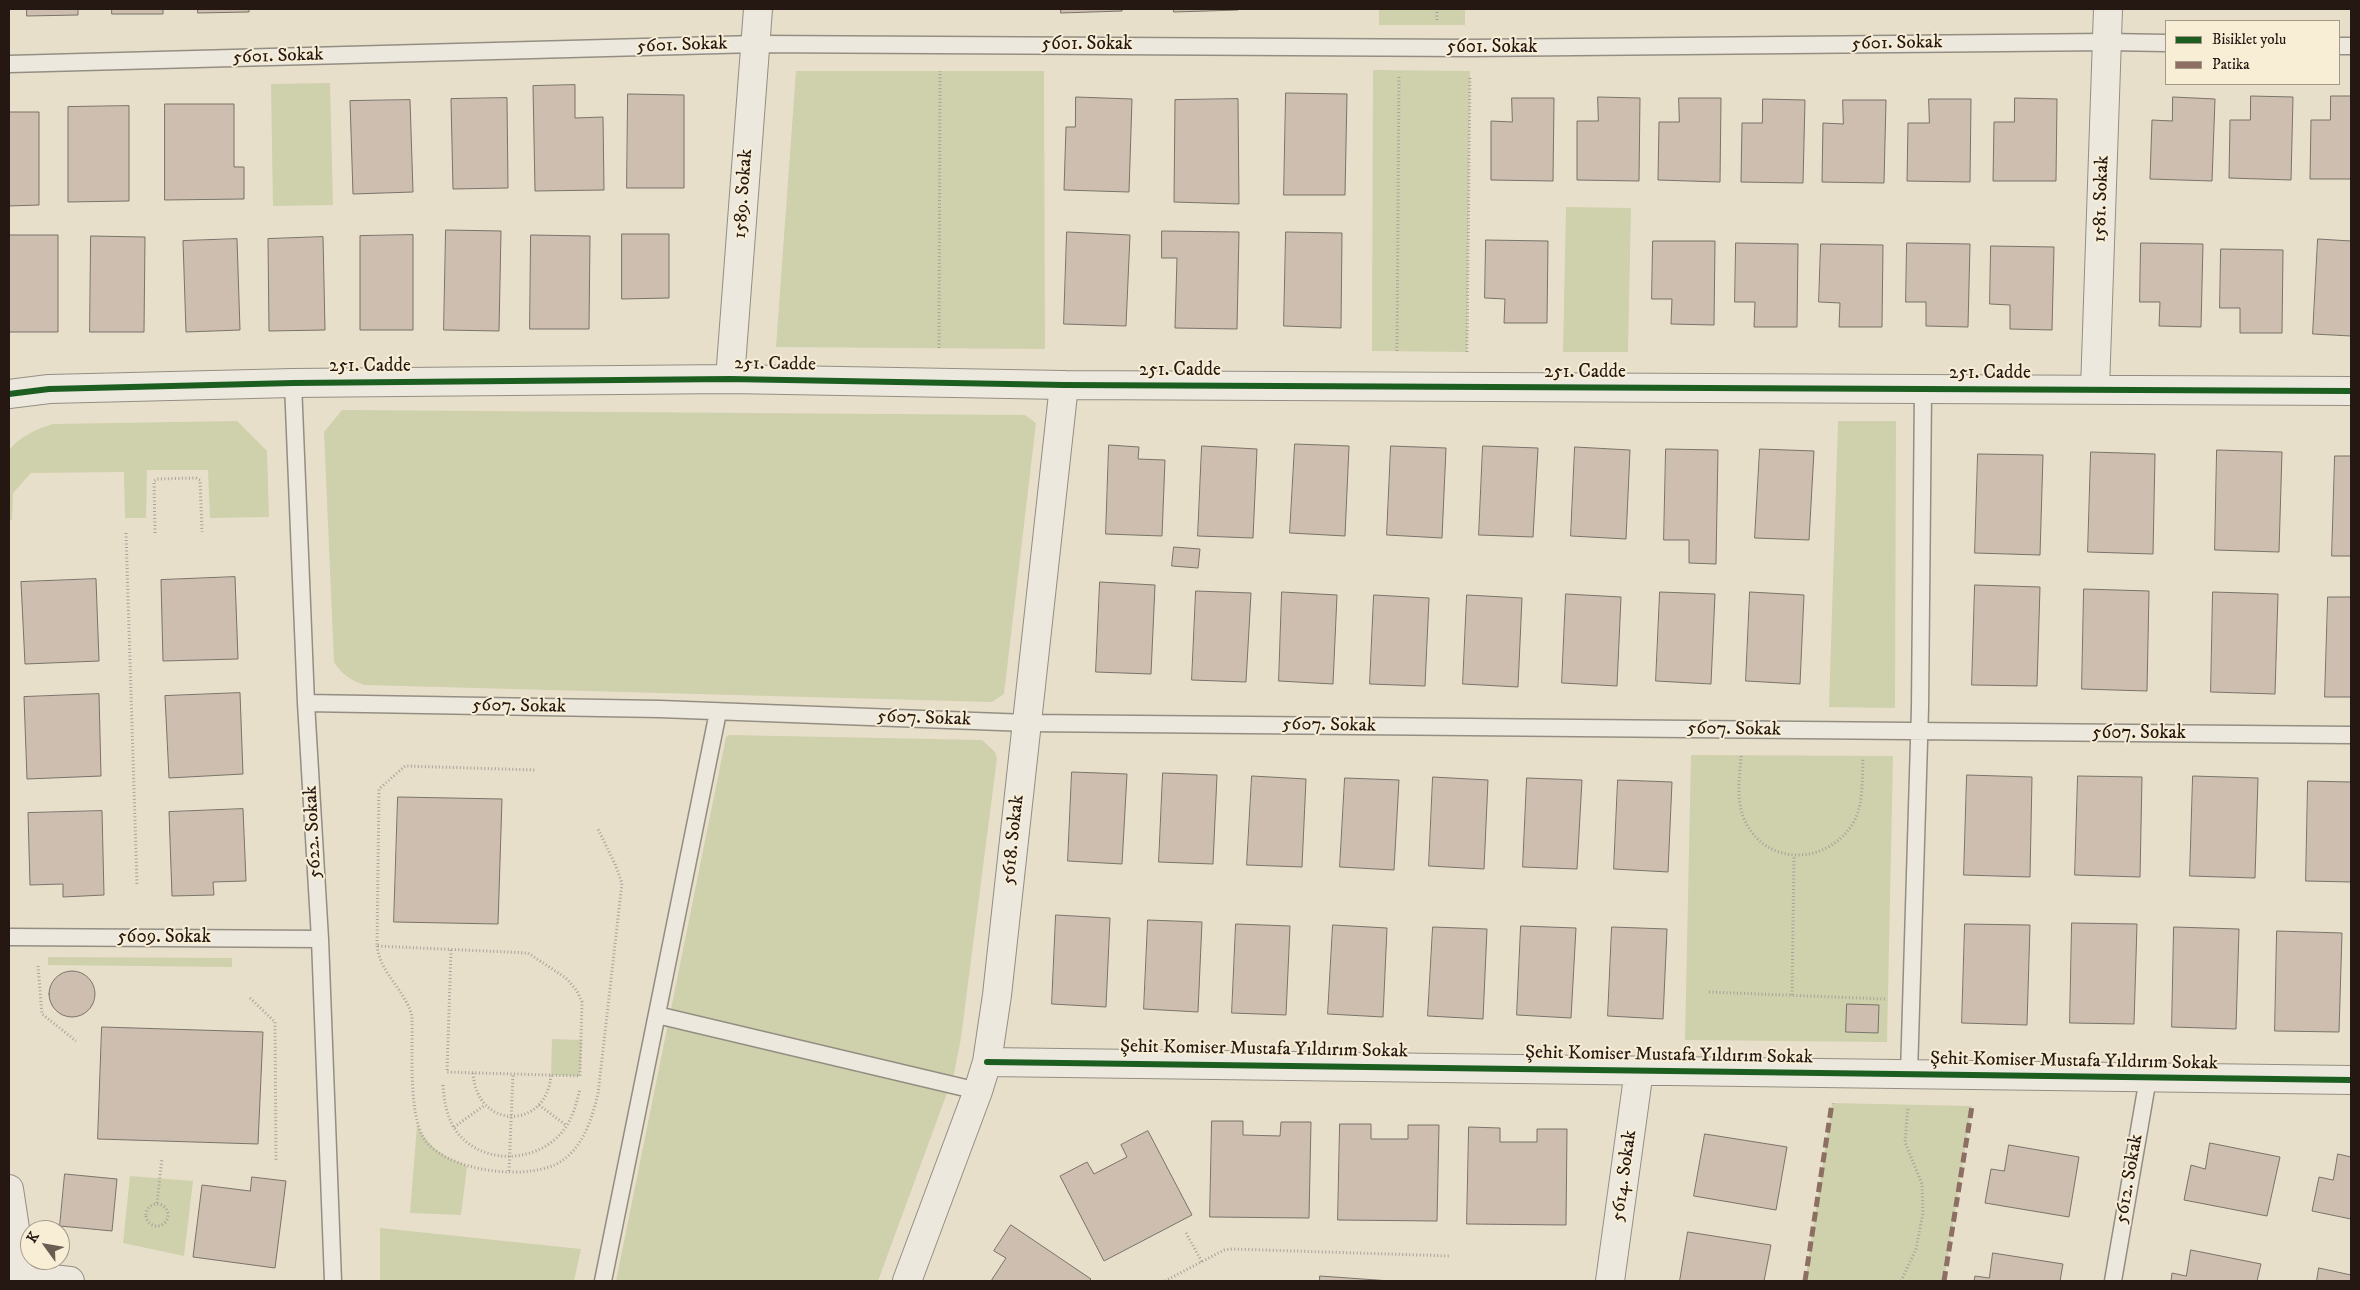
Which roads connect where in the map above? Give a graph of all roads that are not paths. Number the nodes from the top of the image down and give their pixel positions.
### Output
1 (758, 9) edge
2 (2108, 9) edge
3 (2107, 42) junction
4 (2165, 43) edge
5 (756, 44) junction
6 (9, 64) edge
7 (730, 379) junction
8 (293, 383) junction
9 (1064, 385) junction
10 (2095, 389) junction
11 (1923, 390) junction
12 (2351, 391) edge
13 (9, 394) edge
14 (306, 703) junction
15 (718, 712) junction
16 (1027, 723) junction
17 (1919, 732) junction
18 (2351, 735) edge
19 (9, 937) edge
20 (320, 939) junction
21 (657, 1015) junction
22 (987, 1062) junction
23 (1639, 1070) junction
24 (1909, 1074) junction
25 (2148, 1078) junction
26 (2351, 1080) edge
27 (978, 1091) junction
28 (9, 1189) edge
29 (15, 1274) edge
30 (70, 1281) edge
31 (333, 1281) edge
32 (602, 1281) edge
33 (907, 1281) edge
34 (1610, 1281) edge
35 (2113, 1281) edge

1 - 5 street, 1589. Sokak
2 - 3 street, 1581. Sokak
3 - 4 lane, 5601. Sokak
3 - 5 lane, 5601. Sokak
3 - 10 street, 1581. Sokak
5 - 6 lane, 5601. Sokak
5 - 7 street, 1589. Sokak
7 - 8 street, 251. Cadde
7 - 9 street, 251. Cadde
8 - 13 street, 251. Cadde
8 - 14 lane, 5622. Sokak
9 - 11 street, 251. Cadde
9 - 16 street, 5618. Sokak
10 - 11 street, 251. Cadde
10 - 12 street, 251. Cadde
11 - 17 lane
14 - 15 lane, 5607. Sokak
14 - 20 lane, 5622. Sokak
15 - 16 lane, 5607. Sokak
15 - 21 lane
16 - 17 lane, 5607. Sokak
16 - 22 street, 5618. Sokak
17 - 18 lane, 5607. Sokak
17 - 24 lane
19 - 20 lane, 5609. Sokak
20 - 31 lane, 5622. Sokak
21 - 27 lane
21 - 32 lane
22 - 23 street, Şehit Komiser Mustafa Yıldırım Sokak
22 - 27 street, 5618. Sokak
23 - 24 street, Şehit Komiser Mustafa Yıldırım Sokak
23 - 34 street, 5614. Sokak
24 - 25 street, Şehit Komiser Mustafa Yıldırım Sokak
25 - 26 street, Şehit Komiser Mustafa Yıldırım Sokak
25 - 35 lane, 5612. Sokak
27 - 33 street, 5618. Sokak
28 - 29 street
29 - 30 street

